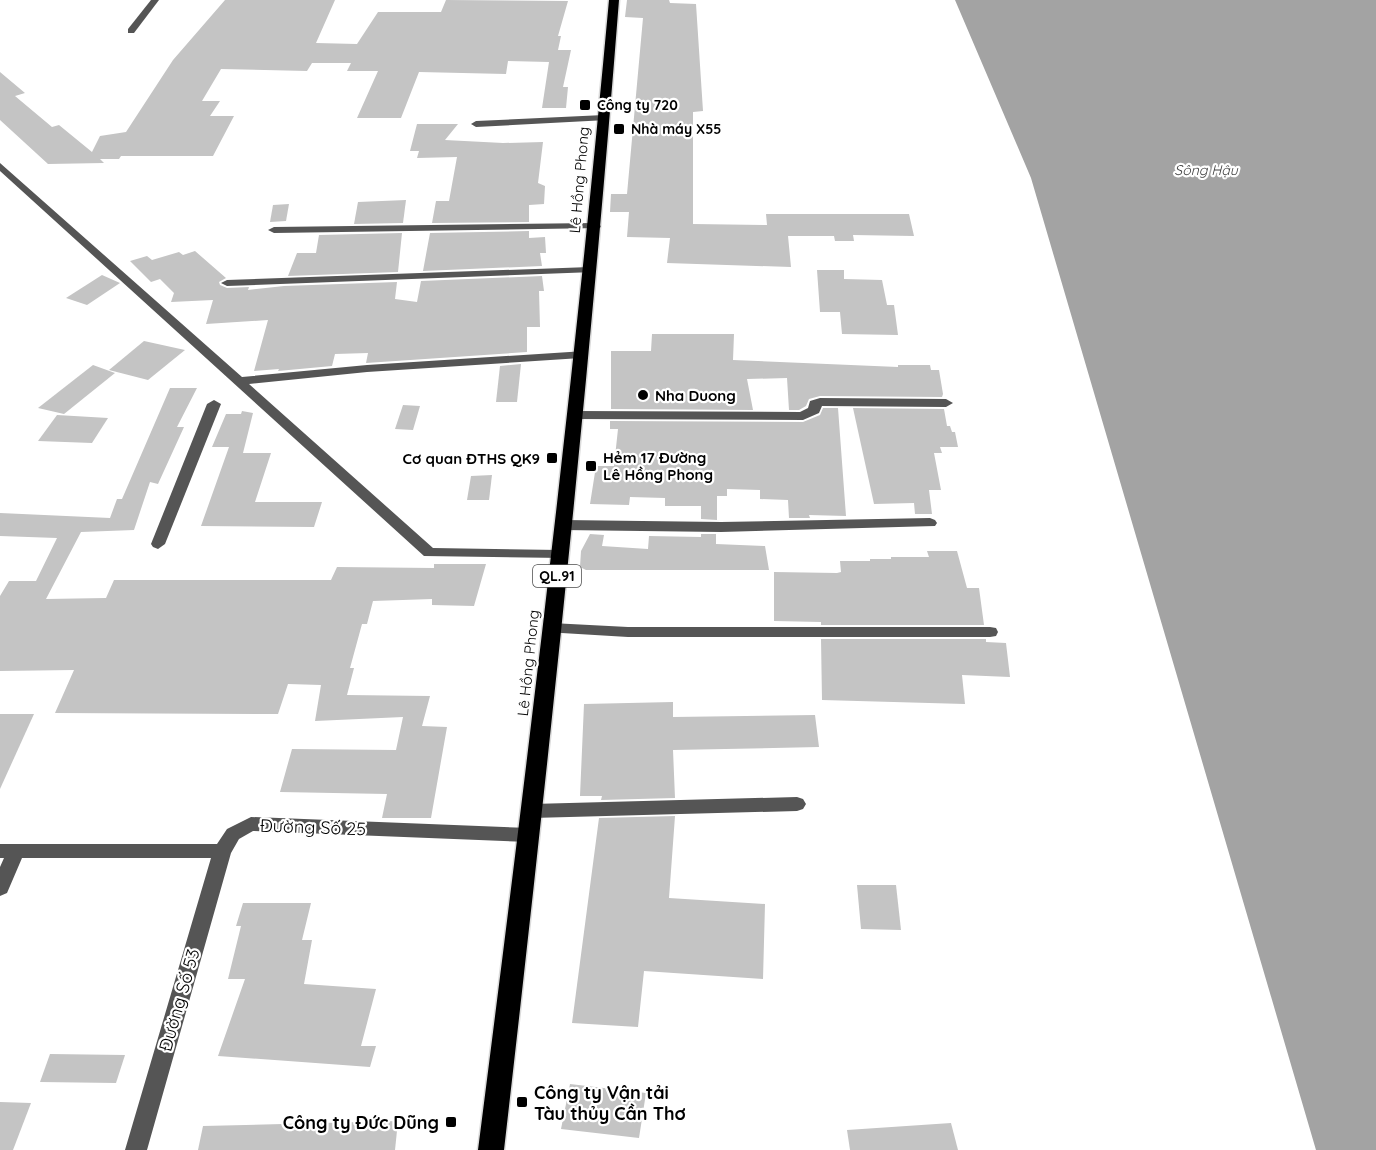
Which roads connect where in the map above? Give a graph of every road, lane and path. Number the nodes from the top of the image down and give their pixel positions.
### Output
1 (155, 0) edge
2 (614, 0) edge
3 (131, 31) dead end
4 (604, 118) junction
5 (476, 124) dead end
6 (0, 166) edge
7 (596, 226) junction
8 (274, 230) dead end
9 (590, 270) junction
10 (227, 283) dead end
11 (581, 354) junction
12 (240, 381) junction
13 (946, 403) dead end
14 (214, 404) dead end
15 (574, 415) junction
16 (930, 523) dead end
17 (562, 525) junction
18 (158, 544) dead end
19 (559, 555) junction
20 (551, 628) junction
21 (990, 632) dead end
22 (797, 804) dead end
23 (532, 812) junction
24 (530, 835) junction
25 (8, 851) edge
26 (222, 851) junction
27 (0, 888) edge
28 (136, 1150) edge
29 (491, 1150) edge

1 - 3 street
2 - 4 highway, Lê Hồng Phong / QL.91
4 - 5 street
4 - 7 highway, Lê Hồng Phong / QL.91
6 - 12 street
7 - 8 street
7 - 9 highway, Lê Hồng Phong / QL.91
9 - 10 street
9 - 11 highway, Lê Hồng Phong / QL.91
11 - 12 street
11 - 15 highway, Lê Hồng Phong / QL.91
12 - 19 street
13 - 15 street
14 - 18 street
15 - 17 highway, Lê Hồng Phong / QL.91
16 - 17 street
17 - 19 highway, Lê Hồng Phong / QL.91
19 - 20 highway, Lê Hồng Phong / QL.91
20 - 21 street
20 - 23 highway, Lê Hồng Phong / QL.91
22 - 23 street
23 - 24 highway, Lê Hồng Phong / QL.91
24 - 26 street, Đường Số 25
24 - 29 highway, Lê Hồng Phong / QL.91
25 - 26 street
25 - 27 street
26 - 28 street, Đường Số 53

